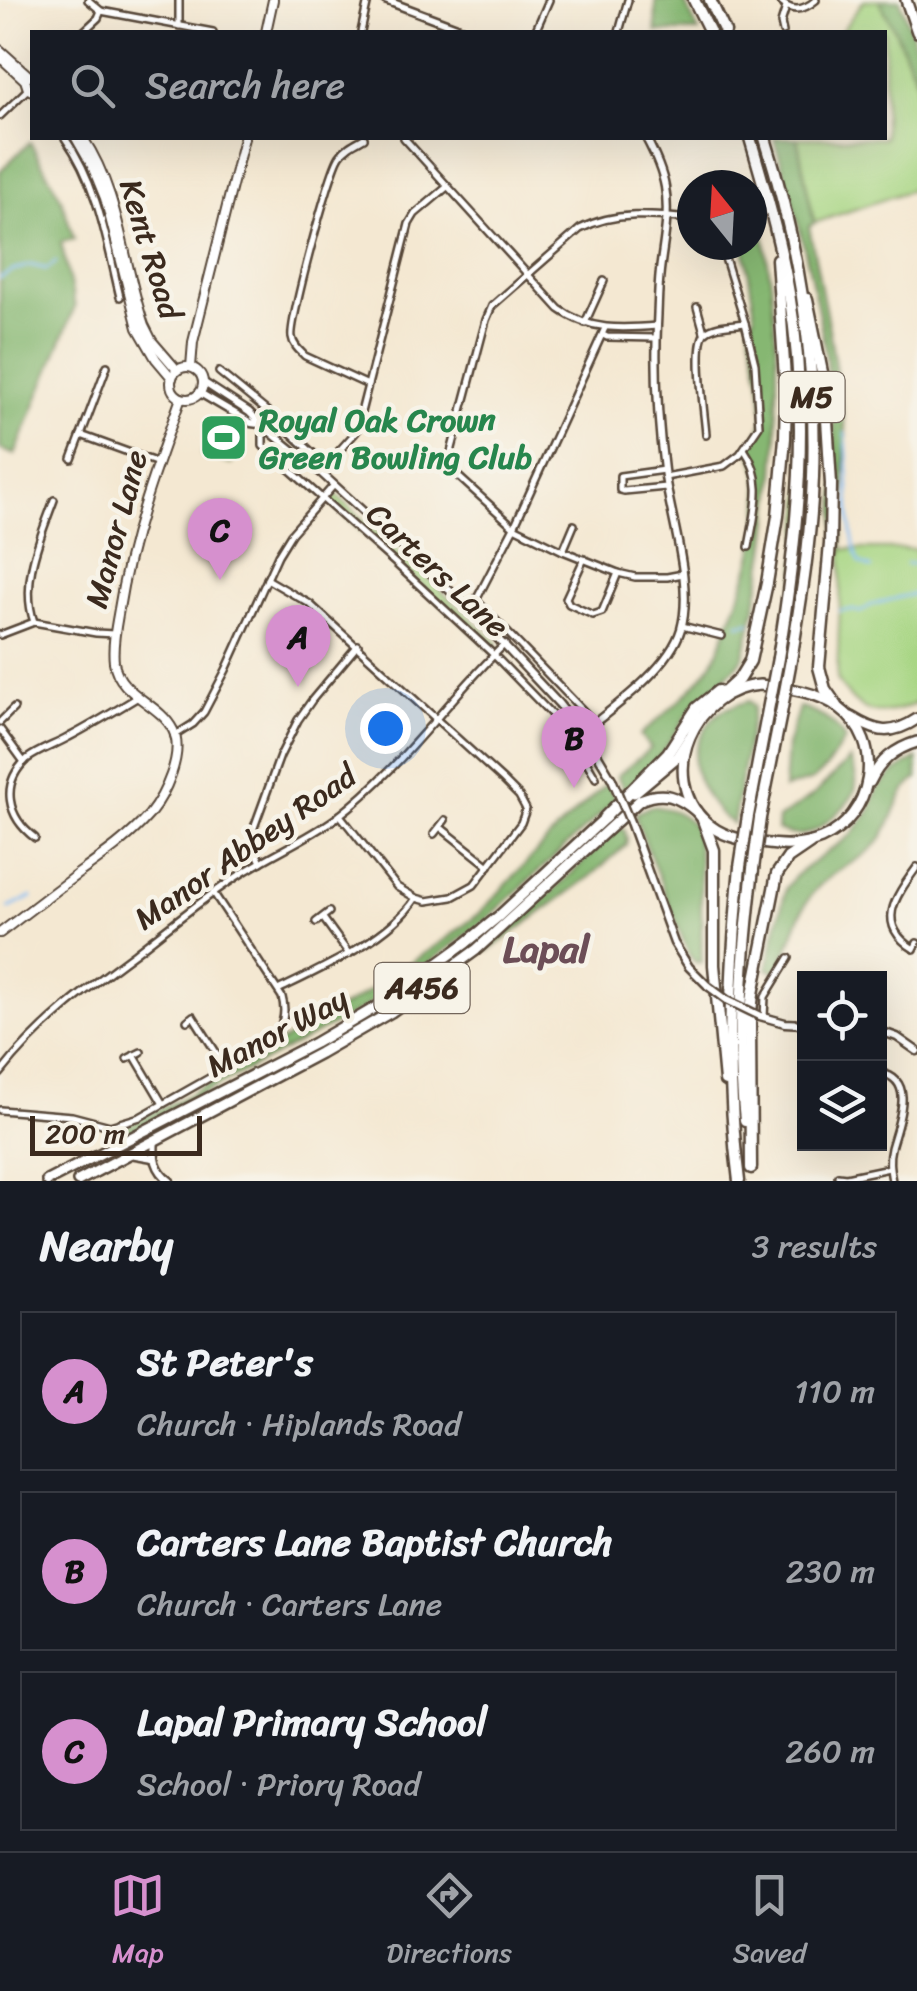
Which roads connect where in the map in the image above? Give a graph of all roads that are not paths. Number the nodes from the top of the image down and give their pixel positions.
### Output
1 (88, 0) edge
2 (179, 0) edge
3 (273, 0) edge
4 (368, 0) edge
5 (386, 0) edge
6 (549, 0) edge
7 (628, 0) edge
8 (694, 0) edge
9 (710, 0) edge
10 (779, 0) edge
11 (816, 0) edge
12 (906, 0) edge
13 (786, 8) junction
14 (101, 10) junction
15 (177, 29) edge
16 (85, 30) edge
17 (266, 30) edge
18 (361, 30) edge
19 (465, 30) edge
20 (536, 30) edge
21 (620, 30) edge
22 (709, 30) edge
23 (724, 30) edge
24 (783, 30) edge
25 (917, 32) edge
26 (0, 54) edge
27 (29, 82) edge
28 (0, 116) edge
29 (68, 140) edge
30 (80, 140) edge
31 (81, 140) edge
32 (244, 140) edge
33 (360, 140) edge
34 (406, 140) edge
35 (647, 140) edge
36 (751, 140) edge
37 (765, 140) edge
38 (86, 162) junction
39 (447, 188) junction
40 (667, 218) junction
41 (677, 218) edge
42 (774, 222) junction
43 (725, 260) edge
44 (797, 263) junction
45 (527, 274) junction
46 (604, 281) dead end
47 (120, 298) dead end
48 (698, 307) dead end
49 (586, 323) junction
50 (745, 323) junction
51 (657, 326) junction
52 (604, 332) junction
53 (704, 332) junction
54 (656, 338) junction
55 (107, 366) dead end
56 (191, 368) junction
57 (175, 374) junction
58 (220, 375) dead end
59 (204, 382) junction
60 (368, 385) junction
61 (200, 393) junction
62 (181, 398) junction
63 (268, 412) junction
64 (262, 426) junction
65 (81, 435) junction
66 (706, 435) dead end
67 (744, 449) junction
68 (72, 459) dead end
69 (158, 463) junction
70 (323, 469) junction
71 (664, 473) junction
72 (334, 485) junction
73 (666, 487) junction
74 (322, 498) junction
75 (54, 500) dead end
76 (574, 525) dead end
77 (514, 527) junction
78 (749, 547) dead end
79 (563, 551) junction
80 (584, 559) junction
81 (618, 573) junction
82 (682, 574) junction
83 (267, 578) junction
84 (477, 601) junction
85 (472, 610) junction
86 (34, 622) junction
87 (682, 626) junction
88 (115, 634) junction
89 (0, 635) edge
90 (722, 636) dead end
91 (505, 644) junction
92 (358, 646) junction
93 (494, 655) junction
94 (743, 672) junction
95 (138, 697) junction
96 (716, 701) junction
97 (2, 705) edge
98 (836, 706) junction
99 (848, 716) junction
100 (436, 718) junction
101 (917, 719) edge
102 (595, 722) junction
103 (0, 725) edge
104 (582, 732) junction
105 (174, 736) junction
106 (689, 738) junction
107 (917, 742) edge
108 (593, 747) junction
109 (582, 754) junction
110 (24, 762) junction
111 (596, 778) dead end
112 (866, 789) junction
113 (340, 815) junction
114 (700, 816) junction
115 (754, 817) junction
116 (604, 818) junction
117 (446, 820) dead end
118 (440, 827) junction
119 (434, 834) dead end
120 (35, 838) dead end
121 (810, 843) junction
122 (262, 862) junction
123 (489, 866) junction
124 (916, 869) edge
125 (213, 892) junction
126 (416, 898) junction
127 (316, 922) dead end
128 (0, 934) edge
129 (917, 943) edge
130 (349, 954) junction
131 (789, 958) dead end
132 (278, 990) junction
133 (193, 1017) dead end
134 (762, 1017) junction
135 (797, 1024) edge
136 (887, 1033) edge
137 (917, 1052) edge
138 (134, 1055) dead end
139 (226, 1068) junction
140 (0, 1074) edge
141 (887, 1074) edge
142 (163, 1104) junction
143 (0, 1110) edge
144 (733, 1129) junction
145 (156, 1140) junction
146 (128, 1154) junction
147 (153, 1158) junction
148 (750, 1168) junction
149 (890, 1168) junction
150 (838, 1176) dead end
151 (47, 1181) edge
152 (78, 1181) edge
153 (170, 1181) edge
154 (739, 1181) edge
155 (752, 1181) edge
156 (892, 1181) edge

1 - 14 street
2 - 15 street
3 - 17 main road
4 - 18 street
5 - 19 street
6 - 20 street
7 - 21 street
8 - 22 highway
9 - 23 highway
10 - 13 street
11 - 13 street
12 - 25 highway
13 - 24 street
14 - 15 street
14 - 16 street
26 - 27 main road
27 - 28 street
29 - 38 street, Kent Road
30 - 38 main road, Kent Road
31 - 57 main road, Kent Road
32 - 56 main road
33 - 60 street
34 - 39 street
35 - 40 street
36 - 42 highway, M5
37 - 44 highway, M5
38 - 47 street, Kent Road
38 - 57 main road, Kent Road
39 - 45 street
39 - 60 street
40 - 41 street
40 - 45 street
40 - 51 street
42 - 94 highway
42 - 115 highway, M5, bridge
43 - 50 street
44 - 98 highway
44 - 115 highway, M5, bridge
45 - 49 street
45 - 77 street
46 - 49 street
48 - 53 street
49 - 52 street
50 - 53 street
50 - 67 street
51 - 52 street
51 - 54 street
52 - 54 street
52 - 77 street
53 - 66 street
54 - 71 street
55 - 65 street
56 - 57 main road
56 - 59 main road
57 - 62 main road
58 - 63 street, Carters Lane
59 - 61 main road
59 - 64 street, Carters Lane
60 - 70 street
61 - 62 main road
61 - 64 street, Carters Lane
62 - 69 main road, Manor Lane
63 - 64 street
63 - 70 street, Carters Lane
64 - 70 street, Carters Lane
64 - 74 street, Carters Lane
65 - 68 street
65 - 69 street
67 - 71 street
67 - 78 street
69 - 88 main road, Manor Lane
70 - 72 street, Carters Lane
71 - 73 street
71 - 73 street
72 - 74 street
72 - 85 street, Carters Lane
73 - 82 street
74 - 83 street
74 - 93 street, Carters Lane
75 - 86 street
76 - 79 street
77 - 79 street
77 - 84 street
79 - 80 street
80 - 81 street
80 - 81 street
81 - 82 street
82 - 87 street
83 - 92 street
83 - 105 street
84 - 85 street
84 - 102 street, Carters Lane
85 - 91 street, Carters Lane
86 - 88 street
86 - 89 street
87 - 90 street
87 - 102 street
88 - 95 main road, Manor Lane
91 - 93 street, Manor Abbey Road
91 - 104 street, Carters Lane
92 - 100 street
92 - 122 street
93 - 100 street, Manor Abbey Road
93 - 109 street, Carters Lane
94 - 96 highway
94 - 116 highway
95 - 105 main road, Manor Lane
95 - 110 street
96 - 98 highway
96 - 106 highway
97 - 103 street
98 - 99 highway
99 - 101 highway
99 - 112 highway
100 - 113 street, Manor Abbey Road
100 - 123 street
102 - 104 street
103 - 110 street
104 - 108 street, Carters Lane
105 - 128 main road
106 - 114 highway
106 - 116 highway, Manor Way / A456
107 - 112 highway
108 - 109 street
108 - 134 street, Carters Lane, bridge
109 - 111 street, Carters Lane
110 - 120 street
112 - 121 highway
113 - 122 street, Manor Abbey Road
113 - 126 street
114 - 121 highway
114 - 144 highway
114 - 145 highway, Manor Way / A456
115 - 144 highway, M5, bridge
115 - 148 highway, M5, bridge
116 - 151 highway, Manor Way / A456
117 - 118 street
118 - 119 street
118 - 123 street
121 - 148 highway
122 - 125 street, Manor Abbey Road
123 - 126 street
124 - 129 street
125 - 132 street
125 - 140 street, Manor Abbey Road
126 - 130 street
127 - 130 street
130 - 132 street
131 - 134 street
132 - 139 street
133 - 139 street
134 - 135 street, Carters Lane
136 - 137 street
138 - 142 street
139 - 142 street
141 - 149 street
142 - 143 street
144 - 154 highway, M5
145 - 146 highway, Manor Way / A456
145 - 147 street
146 - 147 street
146 - 152 highway, Manor Way / A456
147 - 153 street
148 - 155 highway, M5
149 - 150 street
149 - 156 street

